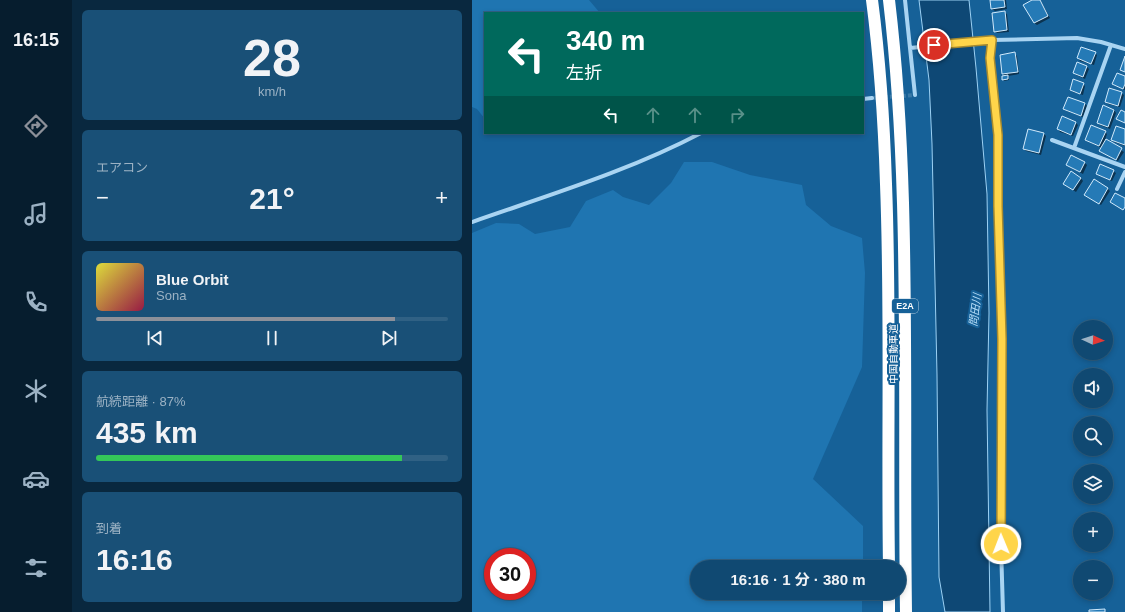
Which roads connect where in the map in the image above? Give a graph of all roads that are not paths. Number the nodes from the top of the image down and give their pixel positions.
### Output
1 (872, 0) edge
2 (889, 0) edge
3 (905, 0) edge
4 (992, 40) junction
5 (1111, 45) junction
6 (910, 48) junction
7 (1125, 49) edge
8 (915, 95) dead end
9 (864, 98) edge
10 (872, 98) tunnel mouth
11 (699, 134) edge
12 (1052, 140) dead end
13 (1074, 148) junction
14 (1125, 167) edge
15 (1125, 172) edge
16 (1117, 189) dead end
17 (472, 222) edge
18 (889, 560) edge
19 (889, 600) edge
20 (889, 612) edge
21 (906, 612) edge
22 (1003, 612) edge

1 - 18 highway, 中国自動車道 / E2A
2 - 21 highway, 中国自動車道 / E2A
3 - 6 street
4 - 5 street
4 - 6 street
4 - 22 street
5 - 7 street
5 - 13 street
6 - 8 street
9 - 10 street
11 - 17 street
12 - 13 street
13 - 14 street
15 - 16 street
19 - 20 highway

